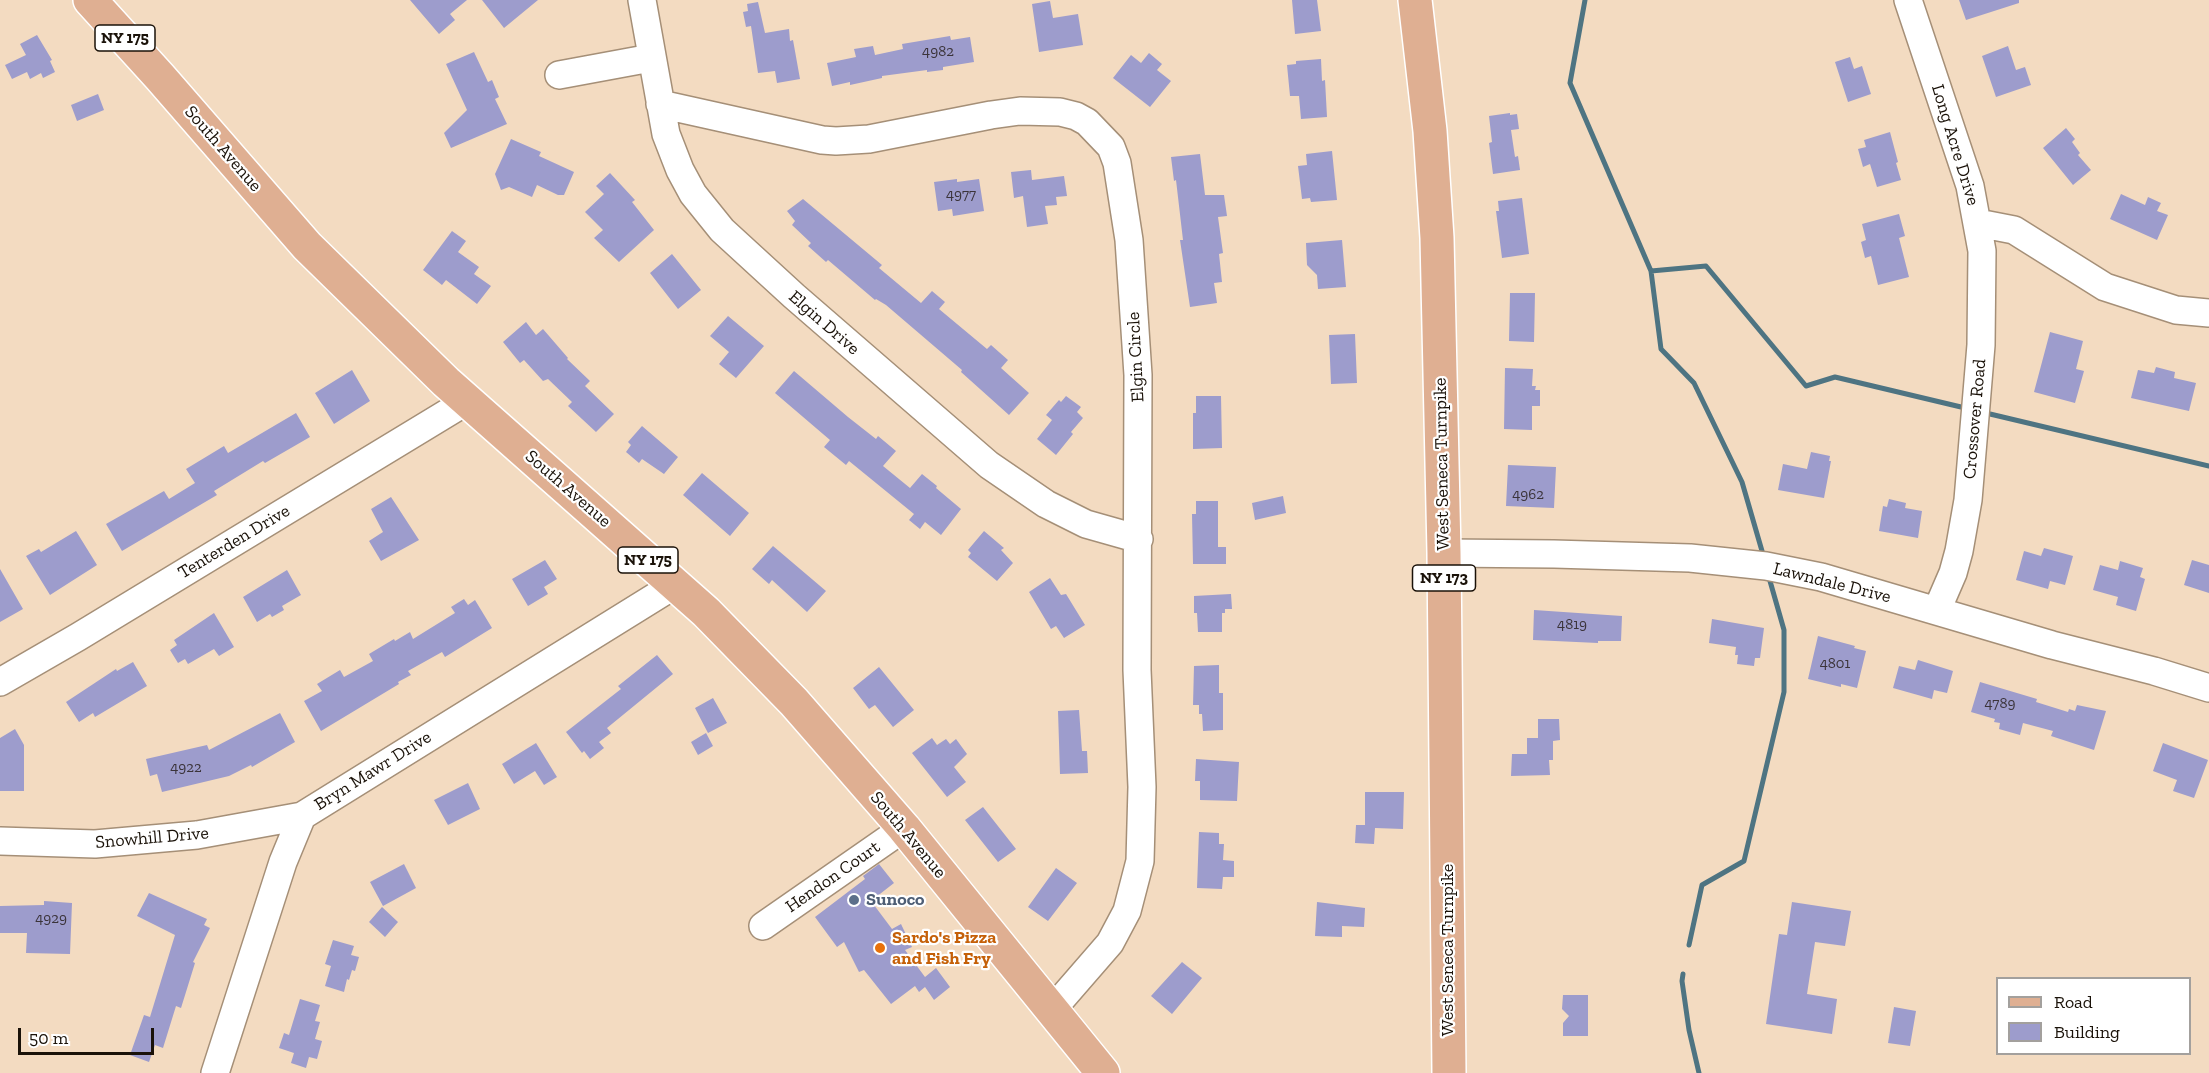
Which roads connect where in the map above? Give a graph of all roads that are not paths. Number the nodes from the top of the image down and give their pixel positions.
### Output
1 (90, 0) edge
2 (642, 0) edge
3 (1415, 0) edge
4 (1908, 0) edge
5 (651, 58) junction
6 (559, 75) dead end
7 (660, 104) junction
8 (1978, 223) junction
9 (2209, 313) edge
10 (467, 400) junction
11 (1139, 539) junction
12 (1444, 553) junction
13 (676, 584) junction
14 (1937, 610) junction
15 (0, 682) edge
16 (2209, 688) edge
17 (302, 816) junction
18 (904, 828) junction
19 (0, 841) edge
20 (763, 926) dead end
21 (1050, 1011) junction
22 (215, 1073) edge
23 (1103, 1073) edge
24 (1449, 1073) edge

1 - 10 main road, South Avenue / NY 175
2 - 5 street, Elgin Drive
3 - 12 main road, West Seneca Turnpike / NY 173
4 - 8 street, Long Acre Drive
5 - 6 street
5 - 7 street, Elgin Drive
7 - 11 street, Elgin Drive
7 - 11 street, Elgin Circle
8 - 9 street, Long Acre Drive
8 - 14 street, Crossover Road
10 - 13 main road, South Avenue / NY 175
10 - 15 street, Tenterden Drive
11 - 21 street, Elgin Circle
12 - 14 street, Lawndale Drive
12 - 24 main road, West Seneca Turnpike / NY 173
13 - 17 street, Bryn Mawr Drive
13 - 18 main road, South Avenue / NY 175
14 - 16 street, Lawndale Drive
17 - 19 street, Snowhill Drive
17 - 22 street, Bryn Mawr Drive
18 - 20 street, Hendon Court
18 - 21 main road, South Avenue / NY 175
21 - 23 main road, South Avenue / NY 175

